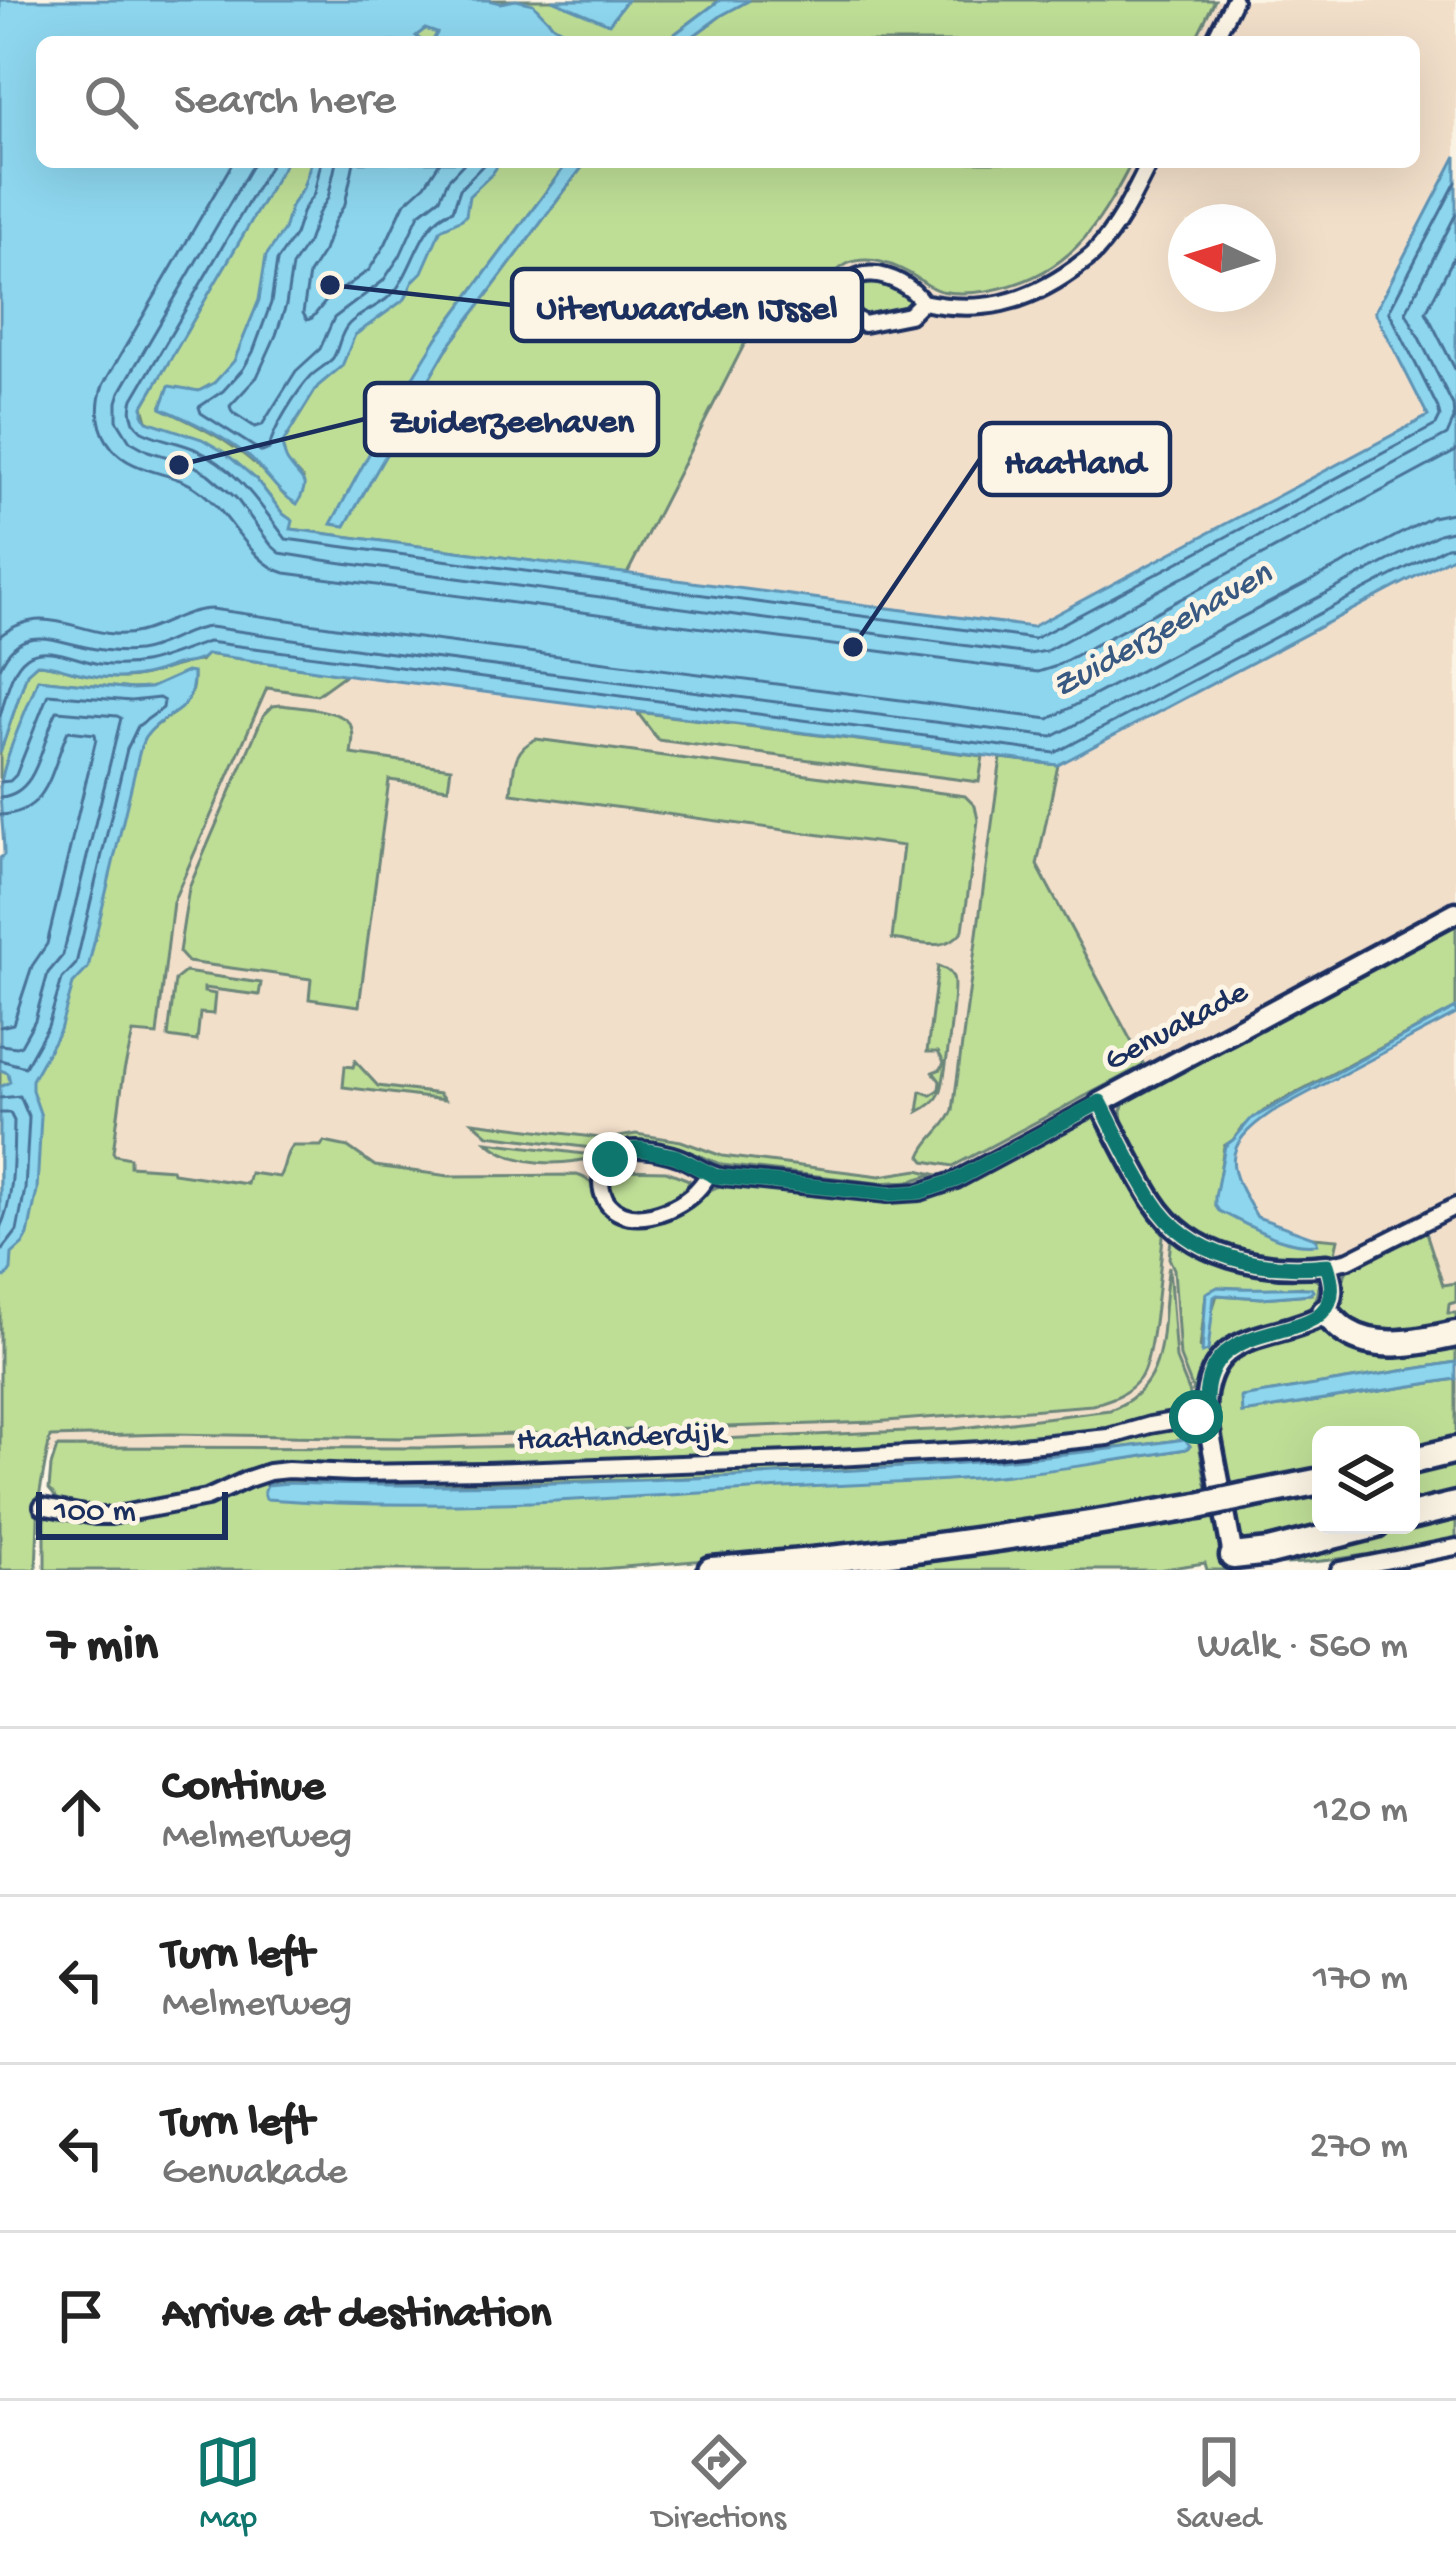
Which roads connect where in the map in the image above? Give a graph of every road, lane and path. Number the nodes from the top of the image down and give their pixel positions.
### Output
1 (1234, 0) edge
2 (1216, 36) edge
3 (1147, 168) edge
4 (922, 302) junction
5 (1456, 912) edge
6 (1100, 1102) junction
7 (709, 1174) junction
8 (1456, 1205) edge
9 (1327, 1265) junction
10 (1325, 1312) junction
11 (1456, 1334) edge
12 (1207, 1415) junction
13 (1456, 1450) edge
14 (1420, 1459) edge
15 (1312, 1483) edge
16 (1456, 1505) edge
17 (42, 1506) dead end
18 (1420, 1514) edge
19 (1340, 1534) edge
20 (1456, 1547) edge
21 (1236, 1563) edge
22 (710, 1570) edge
23 (1339, 1570) edge

1 - 2 street
3 - 4 street
4 - 4 street
5 - 6 street, Genuakade
6 - 7 street, Genuakade
6 - 9 street
7 - 7 street, Genuakade
8 - 9 street
9 - 10 street
10 - 11 highway
10 - 12 street
12 - 17 street, Haatlanderdijk
12 - 21 street
13 - 14 highway
15 - 22 highway, bridge
16 - 18 highway
19 - 21 highway
20 - 23 street

